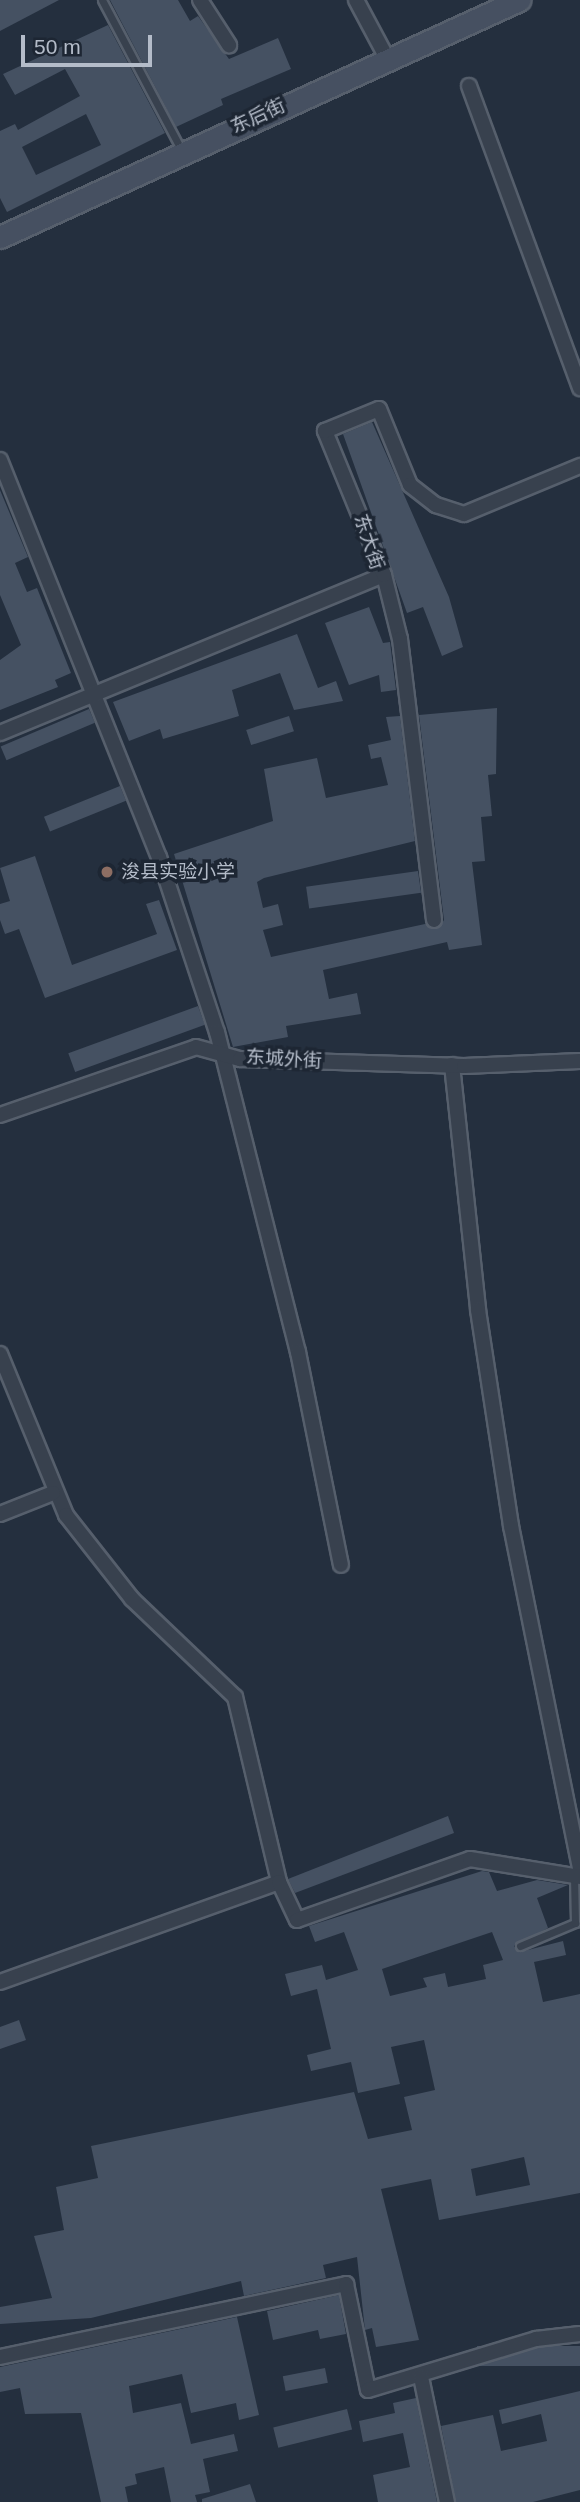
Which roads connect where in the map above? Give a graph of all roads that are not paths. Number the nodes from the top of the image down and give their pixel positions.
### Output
1 (102, 0) edge
2 (200, 0) edge
3 (356, 0) edge
4 (519, 0) edge
5 (229, 45) dead end
6 (387, 58) junction
7 (469, 86) dead end
8 (182, 152) junction
9 (0, 237) edge
10 (580, 388) edge
11 (0, 460) edge
12 (580, 466) edge
13 (384, 575) junction
14 (94, 695) junction
15 (0, 733) edge
16 (433, 920) dead end
17 (222, 1051) junction
18 (580, 1061) edge
19 (452, 1065) junction
20 (0, 1115) edge
21 (0, 1354) edge
22 (53, 1493) junction
23 (0, 1514) edge
24 (341, 1565) dead end
25 (578, 1874) edge
26 (279, 1882) junction
27 (520, 1946) dead end
28 (0, 1982) edge
29 (580, 2334) edge
30 (0, 2357) edge
31 (421, 2377) junction
32 (447, 2502) edge

1 - 8 lane
2 - 5 street
3 - 6 street
4 - 6 street, 东后街
6 - 8 street, 东后街
7 - 10 street
8 - 9 street, 东后街
11 - 14 street
12 - 13 street, 东大街
13 - 14 street, 东大街
13 - 16 street
14 - 15 street, 东大街
14 - 17 street
17 - 19 street, 东城外街
17 - 20 street, 东城外街
17 - 24 street
18 - 19 street, 东城外街
19 - 25 street
21 - 22 street
22 - 23 street
22 - 26 street
25 - 26 street
25 - 27 lane
26 - 28 street
29 - 31 street
30 - 31 street
31 - 32 street

